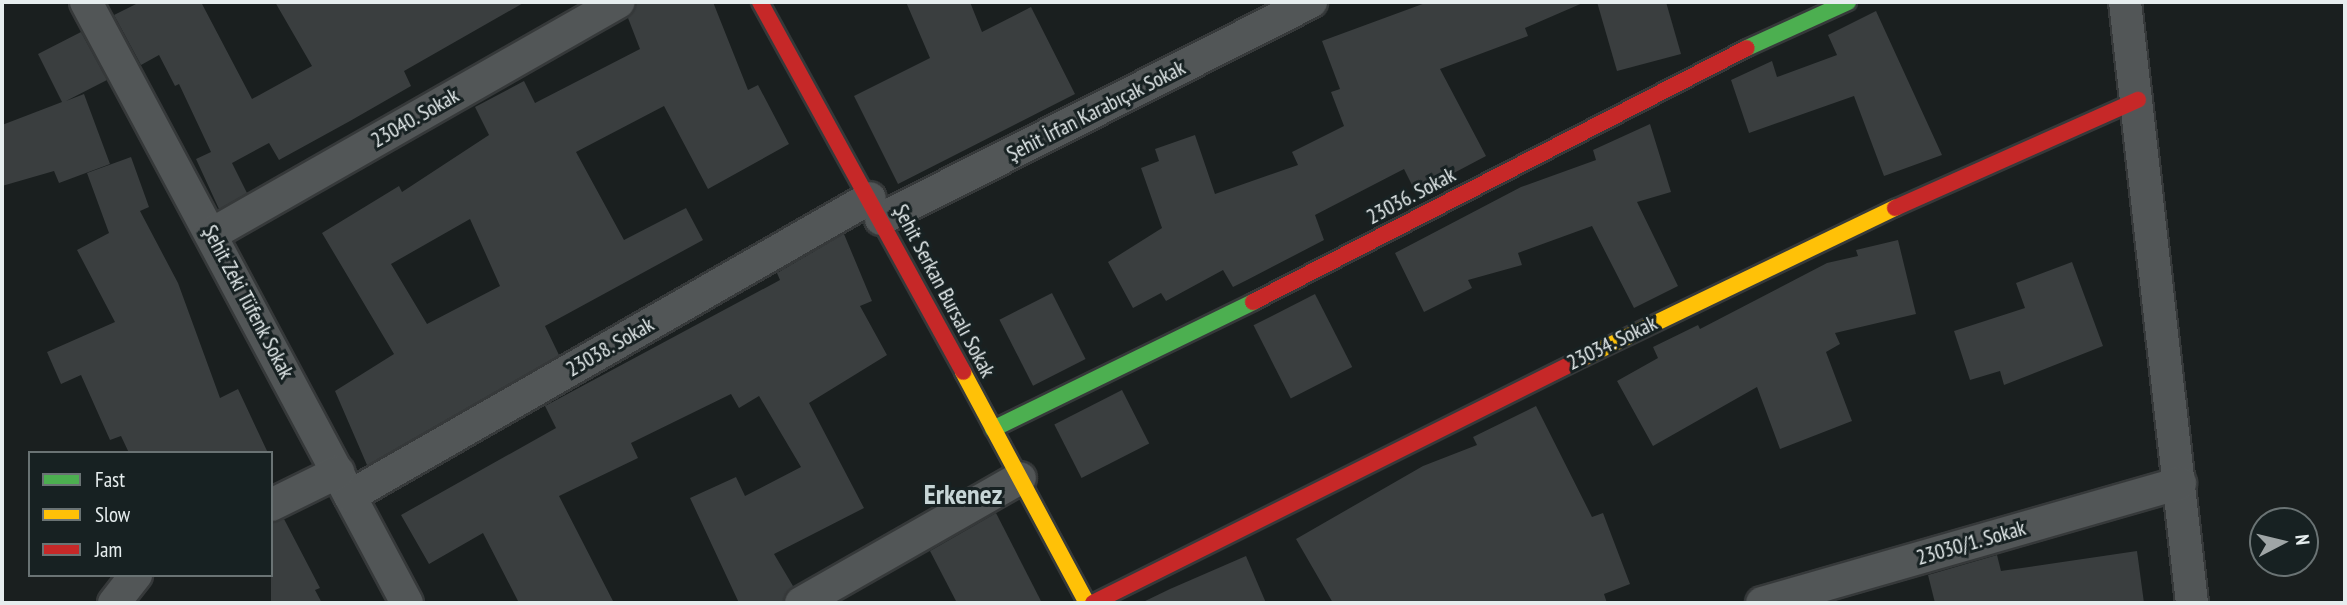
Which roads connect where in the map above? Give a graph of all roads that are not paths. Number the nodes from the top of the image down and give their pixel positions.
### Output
1 (86, 2) edge
2 (619, 2) edge
3 (760, 2) edge
4 (1311, 2) edge
5 (1848, 2) edge
6 (2125, 2) edge
7 (2138, 100) junction
8 (876, 209) junction
9 (212, 234) junction
10 (993, 429) junction
11 (1020, 478) junction
12 (2179, 482) junction
13 (344, 484) junction
14 (273, 504) edge
15 (134, 577) edge
16 (114, 603) edge
17 (407, 603) edge
18 (801, 603) edge
19 (1087, 603) edge
20 (1093, 603) edge
21 (1762, 603) edge
22 (2192, 603) edge

1 - 9 street, Şehit Zeki Tüfenk Sokak
2 - 9 street, 23040. Sokak
3 - 8 street, Şehit Serkan Bursalı Sokak
4 - 8 street, Şehit İrfan Karabıçak Sokak
5 - 10 street, 23036. Sokak
6 - 7 street
7 - 12 street
7 - 20 street, 23034. Sokak
8 - 10 street, Şehit Serkan Bursalı Sokak
8 - 13 street, 23038. Sokak
9 - 13 street, Şehit Zeki Tüfenk Sokak
10 - 11 street, Şehit Serkan Bursalı Sokak
11 - 18 street
11 - 19 street, Şehit Serkan Bursalı Sokak
12 - 21 street, 23030/1. Sokak
12 - 22 street
13 - 14 street, 23038. Sokak
13 - 17 street, Şehit Zeki Tüfenk Sokak
15 - 16 street

